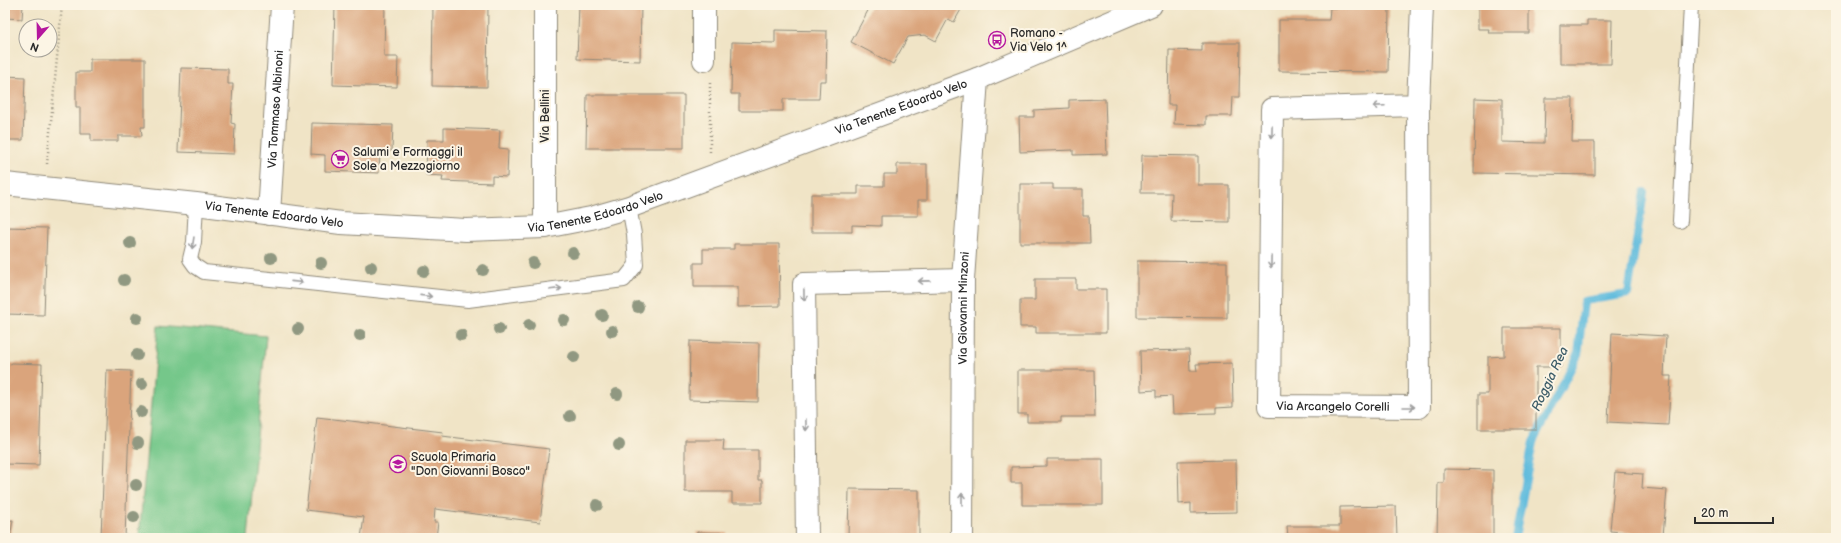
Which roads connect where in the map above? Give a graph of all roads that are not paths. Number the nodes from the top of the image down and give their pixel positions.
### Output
1 (282, 5) edge
2 (545, 5) edge
3 (704, 5) edge
4 (1422, 5) edge
5 (1691, 5) edge
6 (1144, 6) edge
7 (704, 60) road end
8 (977, 79) junction
9 (1418, 105) junction
10 (5, 184) edge
11 (196, 204) junction
12 (629, 207) junction
13 (269, 214) junction
14 (1680, 221) dead end
15 (545, 227) junction
16 (963, 280) junction
17 (807, 538) edge
18 (962, 538) edge

1 - 13 street, Via Tommaso Albinoni
2 - 15 street, Via Bellini
3 - 7 street
4 - 9 street, Via Arcangelo Corelli
5 - 14 lane
6 - 8 street, Via Tenente Edoardo Velo
8 - 12 street, Via Tenente Edoardo Velo
8 - 16 street, Via Giovanni Minzoni
9 -> 9 street, Via Arcangelo Corelli
10 - 11 street, Via Tenente Edoardo Velo
11 -> 12 lane
11 - 13 street, Via Tenente Edoardo Velo
12 - 15 street, Via Tenente Edoardo Velo
13 - 15 street, Via Tenente Edoardo Velo
16 -> 17 street
18 -> 16 street, Via Giovanni Minzoni

